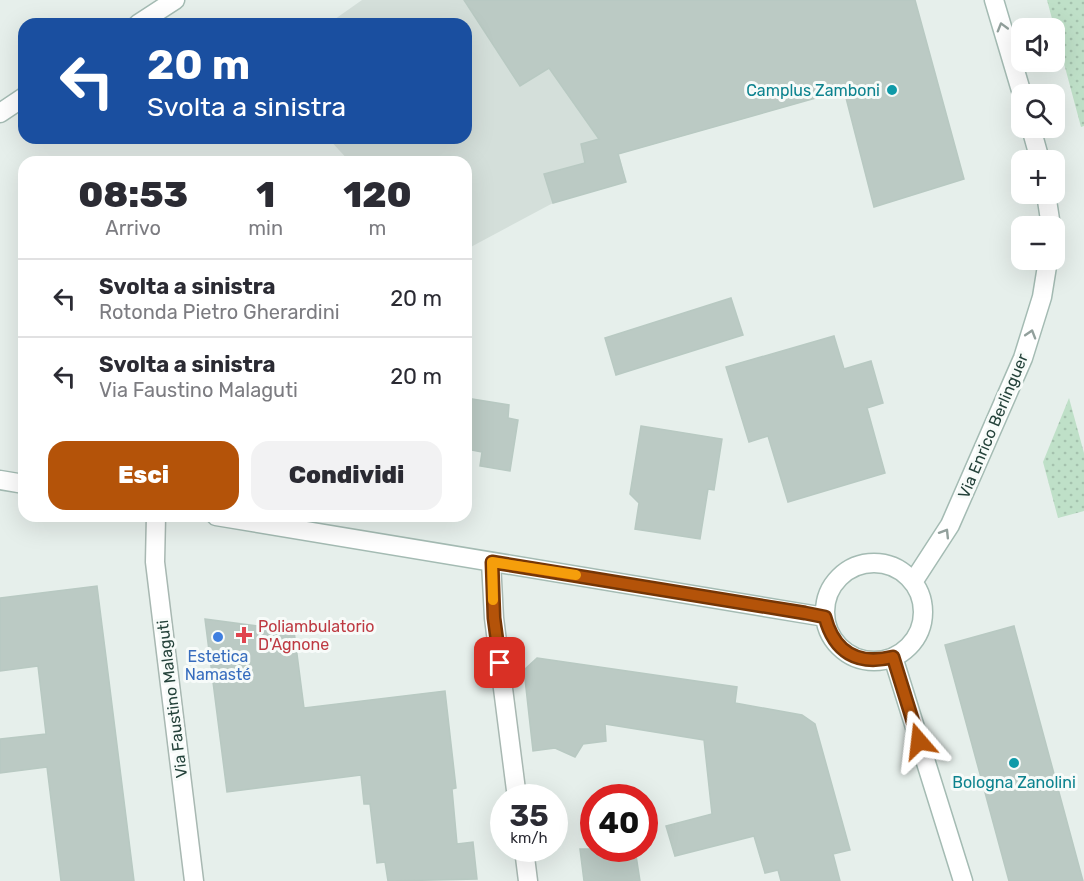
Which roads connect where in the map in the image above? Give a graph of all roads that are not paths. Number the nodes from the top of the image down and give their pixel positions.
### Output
1 (175, 0) edge
2 (994, 0) edge
3 (147, 18) edge
4 (1019, 84) edge
5 (18, 101) edge
6 (0, 113) edge
7 (1046, 270) edge
8 (0, 480) edge
9 (18, 483) edge
10 (156, 522) edge
11 (252, 522) edge
12 (492, 562) junction
13 (914, 582) junction
14 (825, 617) junction
15 (893, 657) junction
16 (515, 784) edge
17 (526, 862) edge
18 (194, 881) edge
19 (528, 881) edge
20 (963, 881) edge

1 - 3 main road
4 -> 2 main road
5 - 6 main road
13 -> 7 main road, Via Enrico Berlinguer
8 - 9 main road
10 - 18 main road, Via Faustino Malaguti
11 - 12 main road
12 - 14 main road
12 - 16 main road
13 - 14 main road
13 - 15 main road
14 - 15 main road
15 - 20 main road
17 - 19 main road

